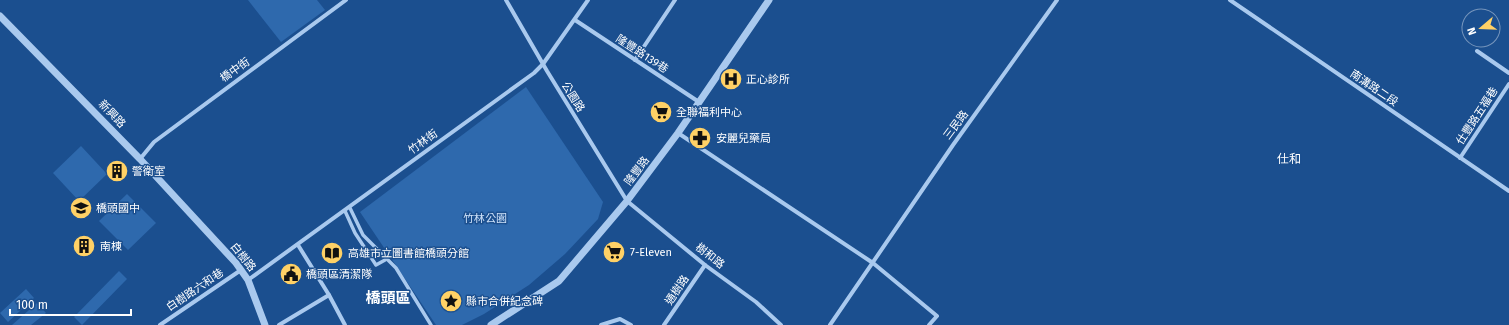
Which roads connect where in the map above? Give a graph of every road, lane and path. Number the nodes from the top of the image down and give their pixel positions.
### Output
1 (346, 0) edge
2 (506, 0) edge
3 (588, 0) edge
4 (674, 0) edge
5 (769, 0) edge
6 (1057, 0) edge
7 (1230, 0) edge
8 (0, 16) edge
9 (575, 20) junction
10 (1477, 51) dead end
11 (635, 60) junction
12 (543, 64) junction
13 (1509, 73) edge
14 (1509, 84) edge
15 (700, 102) junction
16 (678, 133) junction
17 (1460, 158) junction
18 (140, 159) junction
19 (1509, 191) edge
20 (628, 201) junction
21 (350, 208) junction
22 (345, 211) junction
23 (205, 229) joint
24 (363, 235) junction
25 (358, 238) junction
26 (298, 245) junction
27 (385, 260) dead end
28 (873, 263) junction
29 (705, 265) junction
30 (241, 270) junction
31 (248, 280) junction
32 (329, 295) junction
33 (160, 325) edge
34 (265, 325) edge
35 (278, 325) edge
36 (345, 325) edge
37 (431, 325) edge
38 (491, 325) edge
39 (601, 325) edge
40 (631, 325) edge
41 (664, 325) edge
42 (781, 325) edge
43 (830, 325) edge
44 (929, 325) edge

1 - 18 street, 橋中街
2 - 12 street, 公園路
3 - 9 street, 竹林街
4 - 11 street
5 - 15 street, 隆豐路
6 - 28 street, 三民路
7 - 17 street, 南溝路二段
8 - 18 street, 新興路
9 - 11 street, 隆豐路139巷
9 - 12 street, 竹林街
10 - 13 street
11 - 15 street, 隆豐路139巷
12 - 20 street, 公園路
12 - 21 street, 竹林街
14 - 17 street, 仕豐路五福巷
15 - 16 street, 隆豐路
16 - 20 street, 隆豐路
16 - 28 street
17 - 19 street, 南溝路二段
18 - 23 street, 新興路
20 - 29 street, 樹和路
20 - 38 street, 隆豐路
21 - 22 street, 竹林街
21 - 24 street
22 - 25 street
22 - 26 street, 竹林街
23 - 30 street, 白樹路
24 - 25 street
24 - 37 street
25 - 27 street
26 - 31 street, 竹林街
26 - 32 street
28 - 43 street, 三民路
28 - 44 street
29 - 41 street, 通樹路
29 - 42 street, 樹和路
30 - 31 street, 白樹路
30 - 33 street, 白樹路六和巷
31 - 34 street, 白樹路
32 - 35 street
32 - 36 street
39 - 40 street

